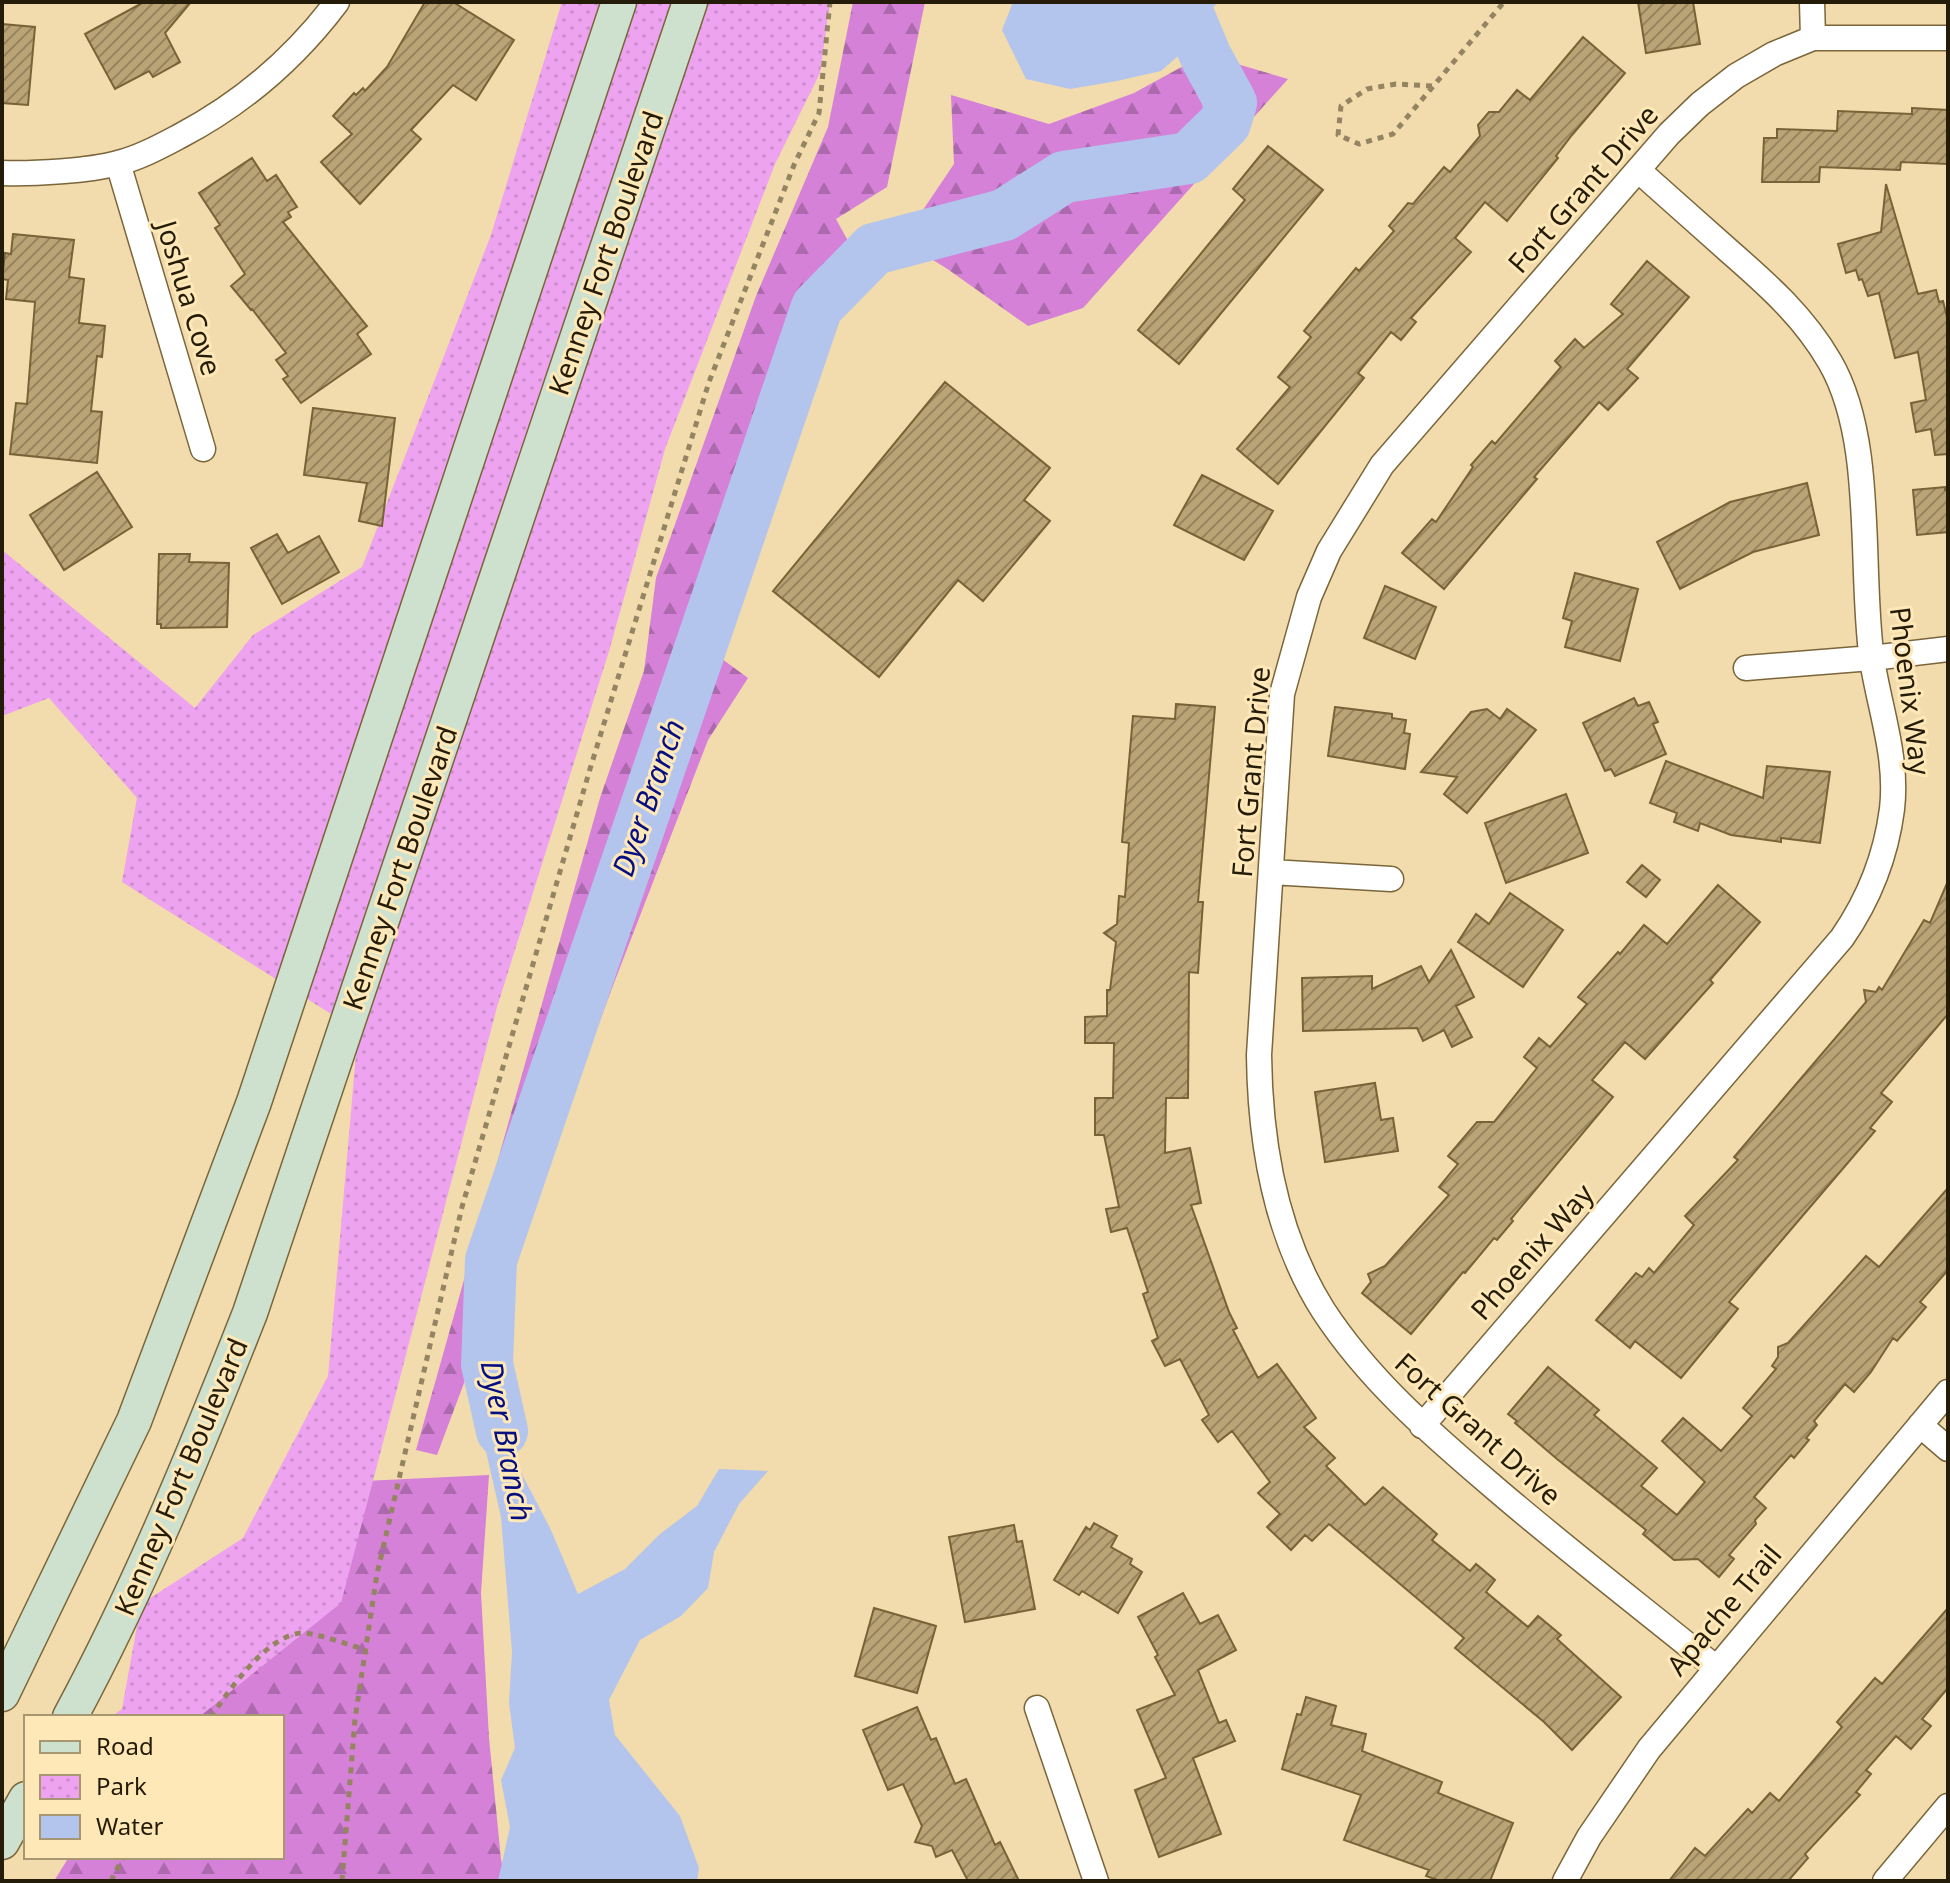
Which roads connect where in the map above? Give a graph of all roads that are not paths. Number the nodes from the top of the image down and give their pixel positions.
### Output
1 (337, 2) edge
2 (619, 2) edge
3 (690, 2) edge
4 (1812, 2) edge
5 (1813, 38) junction
6 (1948, 38) edge
7 (118, 163) junction
8 (1638, 170) junction
9 (2, 173) edge
10 (203, 449) dead end
11 (1948, 649) edge
12 (1872, 658) junction
13 (1746, 668) dead end
14 (1271, 872) junction
15 (1391, 879) dead end
16 (1948, 1392) edge
17 (1920, 1425) junction
18 (1422, 1426) junction
19 (1948, 1449) edge
20 (1715, 1667) junction
21 (2, 1694) edge
22 (1037, 1708) dead end
23 (71, 1715) edge
24 (24, 1803) edge
25 (1948, 1806) edge
26 (2, 1842) edge
27 (1096, 1881) edge
28 (1565, 1881) edge
29 (1885, 1881) edge

1 - 7 street
2 - 21 main road
3 - 23 main road, Kenney Fort Boulevard
4 - 5 street
5 - 6 street, Fort Grant Drive
5 - 8 street, Fort Grant Drive
7 - 9 street
7 - 10 street, Joshua Cove
8 - 12 street, Phoenix Way
8 - 14 street, Fort Grant Drive
11 - 12 street
12 - 13 street
12 - 18 street, Phoenix Way
14 - 15 street
14 - 18 street, Fort Grant Drive
16 - 17 street, Apache Trail
17 - 19 street
17 - 20 street, Apache Trail
18 - 20 street, Fort Grant Drive
20 - 28 street, Apache Trail
22 - 27 street
24 - 26 main road
25 - 29 street

